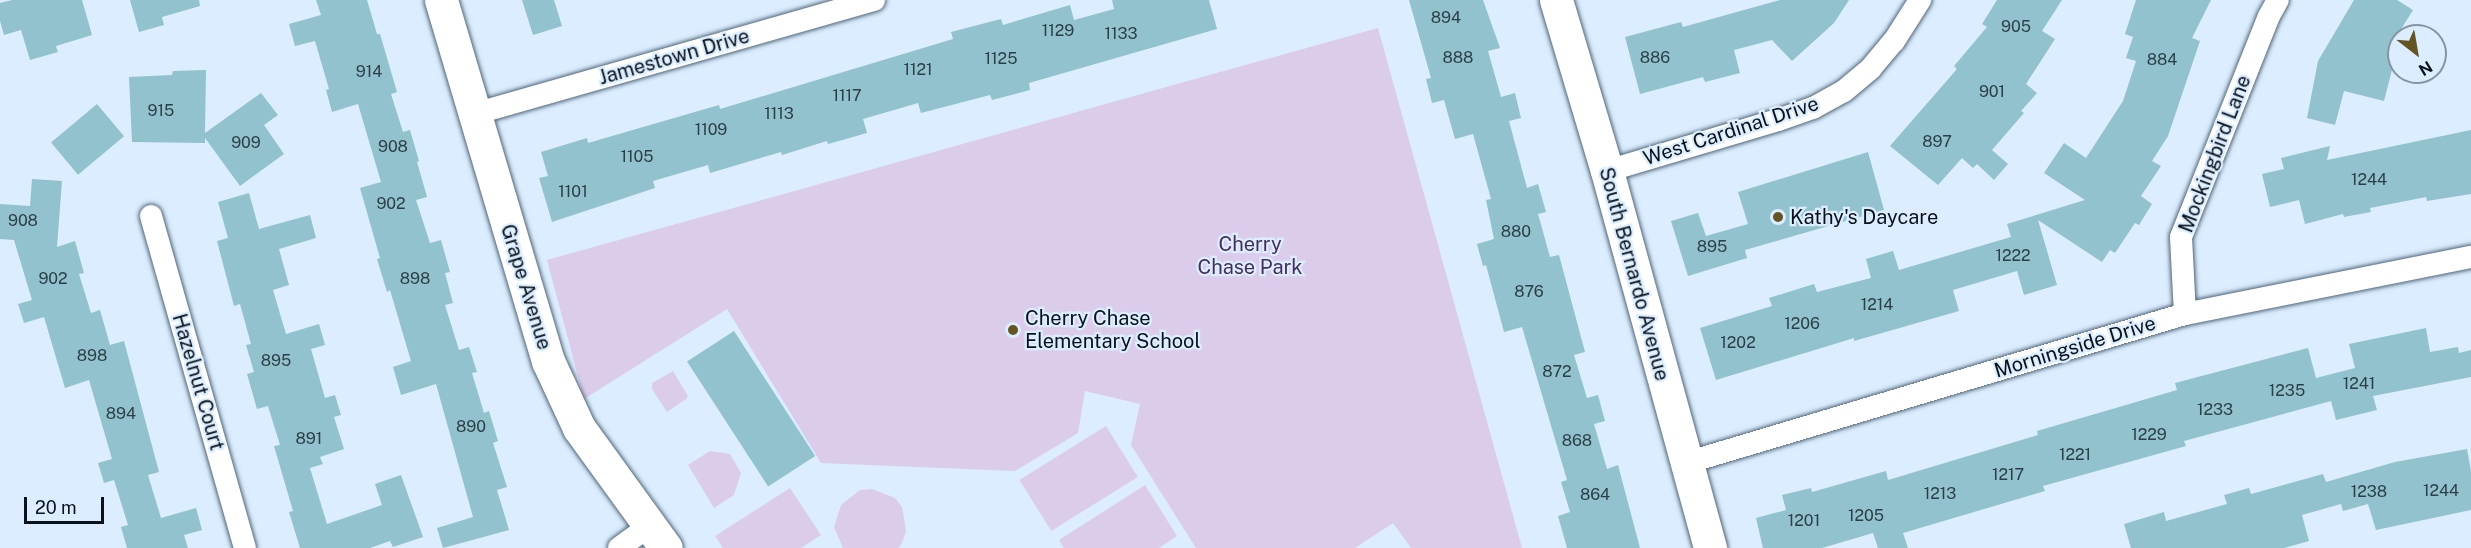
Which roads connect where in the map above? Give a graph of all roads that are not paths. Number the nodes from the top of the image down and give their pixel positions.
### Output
1 (441, 0) edge
2 (874, 0) edge
3 (1556, 0) edge
4 (1920, 0) edge
5 (2278, 0) edge
6 (474, 114) junction
7 (1606, 171) junction
8 (151, 216) dead end
9 (2471, 257) edge
10 (2185, 314) junction
11 (1686, 463) junction
12 (659, 537) edge
13 (245, 548) edge
14 (619, 548) edge
15 (1710, 548) edge

1 - 6 street, Grape Avenue
2 - 6 street, Jamestown Drive
3 - 7 street, South Bernardo Avenue
4 - 7 street, West Cardinal Drive
5 - 10 street, Mockingbird Lane
6 - 12 street, Grape Avenue
7 - 11 street, South Bernardo Avenue
8 - 13 street, Hazelnut Court
9 - 10 street, Morningside Drive
10 - 11 street, Morningside Drive
11 - 15 street, South Bernardo Avenue
12 - 14 street

